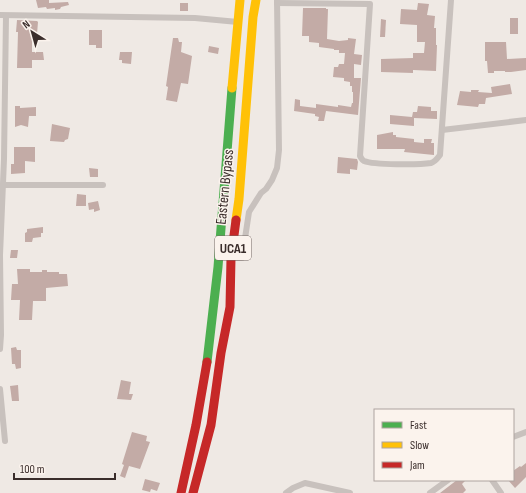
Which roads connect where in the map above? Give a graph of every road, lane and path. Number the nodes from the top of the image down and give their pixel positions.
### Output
1 (240, 0) edge
2 (256, 0) edge
3 (451, 0) edge
4 (277, 2) edge
5 (370, 2) edge
6 (3, 16) edge
7 (238, 22) junction
8 (237, 46) junction
9 (252, 46) junction
10 (526, 120) edge
11 (442, 130) junction
12 (3, 185) junction
13 (103, 185) dead end
14 (231, 258) junction
15 (0, 349) edge
16 (0, 389) edge
17 (526, 432) edge
18 (514, 437) edge
19 (5, 441) dead end
20 (447, 481) edge
21 (493, 481) edge
22 (499, 492) edge
23 (181, 493) edge
24 (194, 493) edge
25 (286, 493) edge
26 (350, 493) edge
27 (430, 493) edge

1 - 7 main road, Eastern Bypass / UCA1
2 - 9 main road, Eastern Bypass / UCA1
3 - 11 street
4 - 5 street
4 - 14 street
5 - 11 street
6 - 7 street
6 - 12 street
7 - 8 main road, Eastern Bypass / UCA1
8 - 9 main road
8 - 23 main road, Eastern Bypass / UCA1
9 - 14 main road, Eastern Bypass / UCA1
10 - 11 street
12 - 13 street
12 - 15 street
14 - 24 main road, Eastern Bypass / UCA1
16 - 19 street
17 - 18 street
20 - 27 street
21 - 22 street
25 - 26 street

